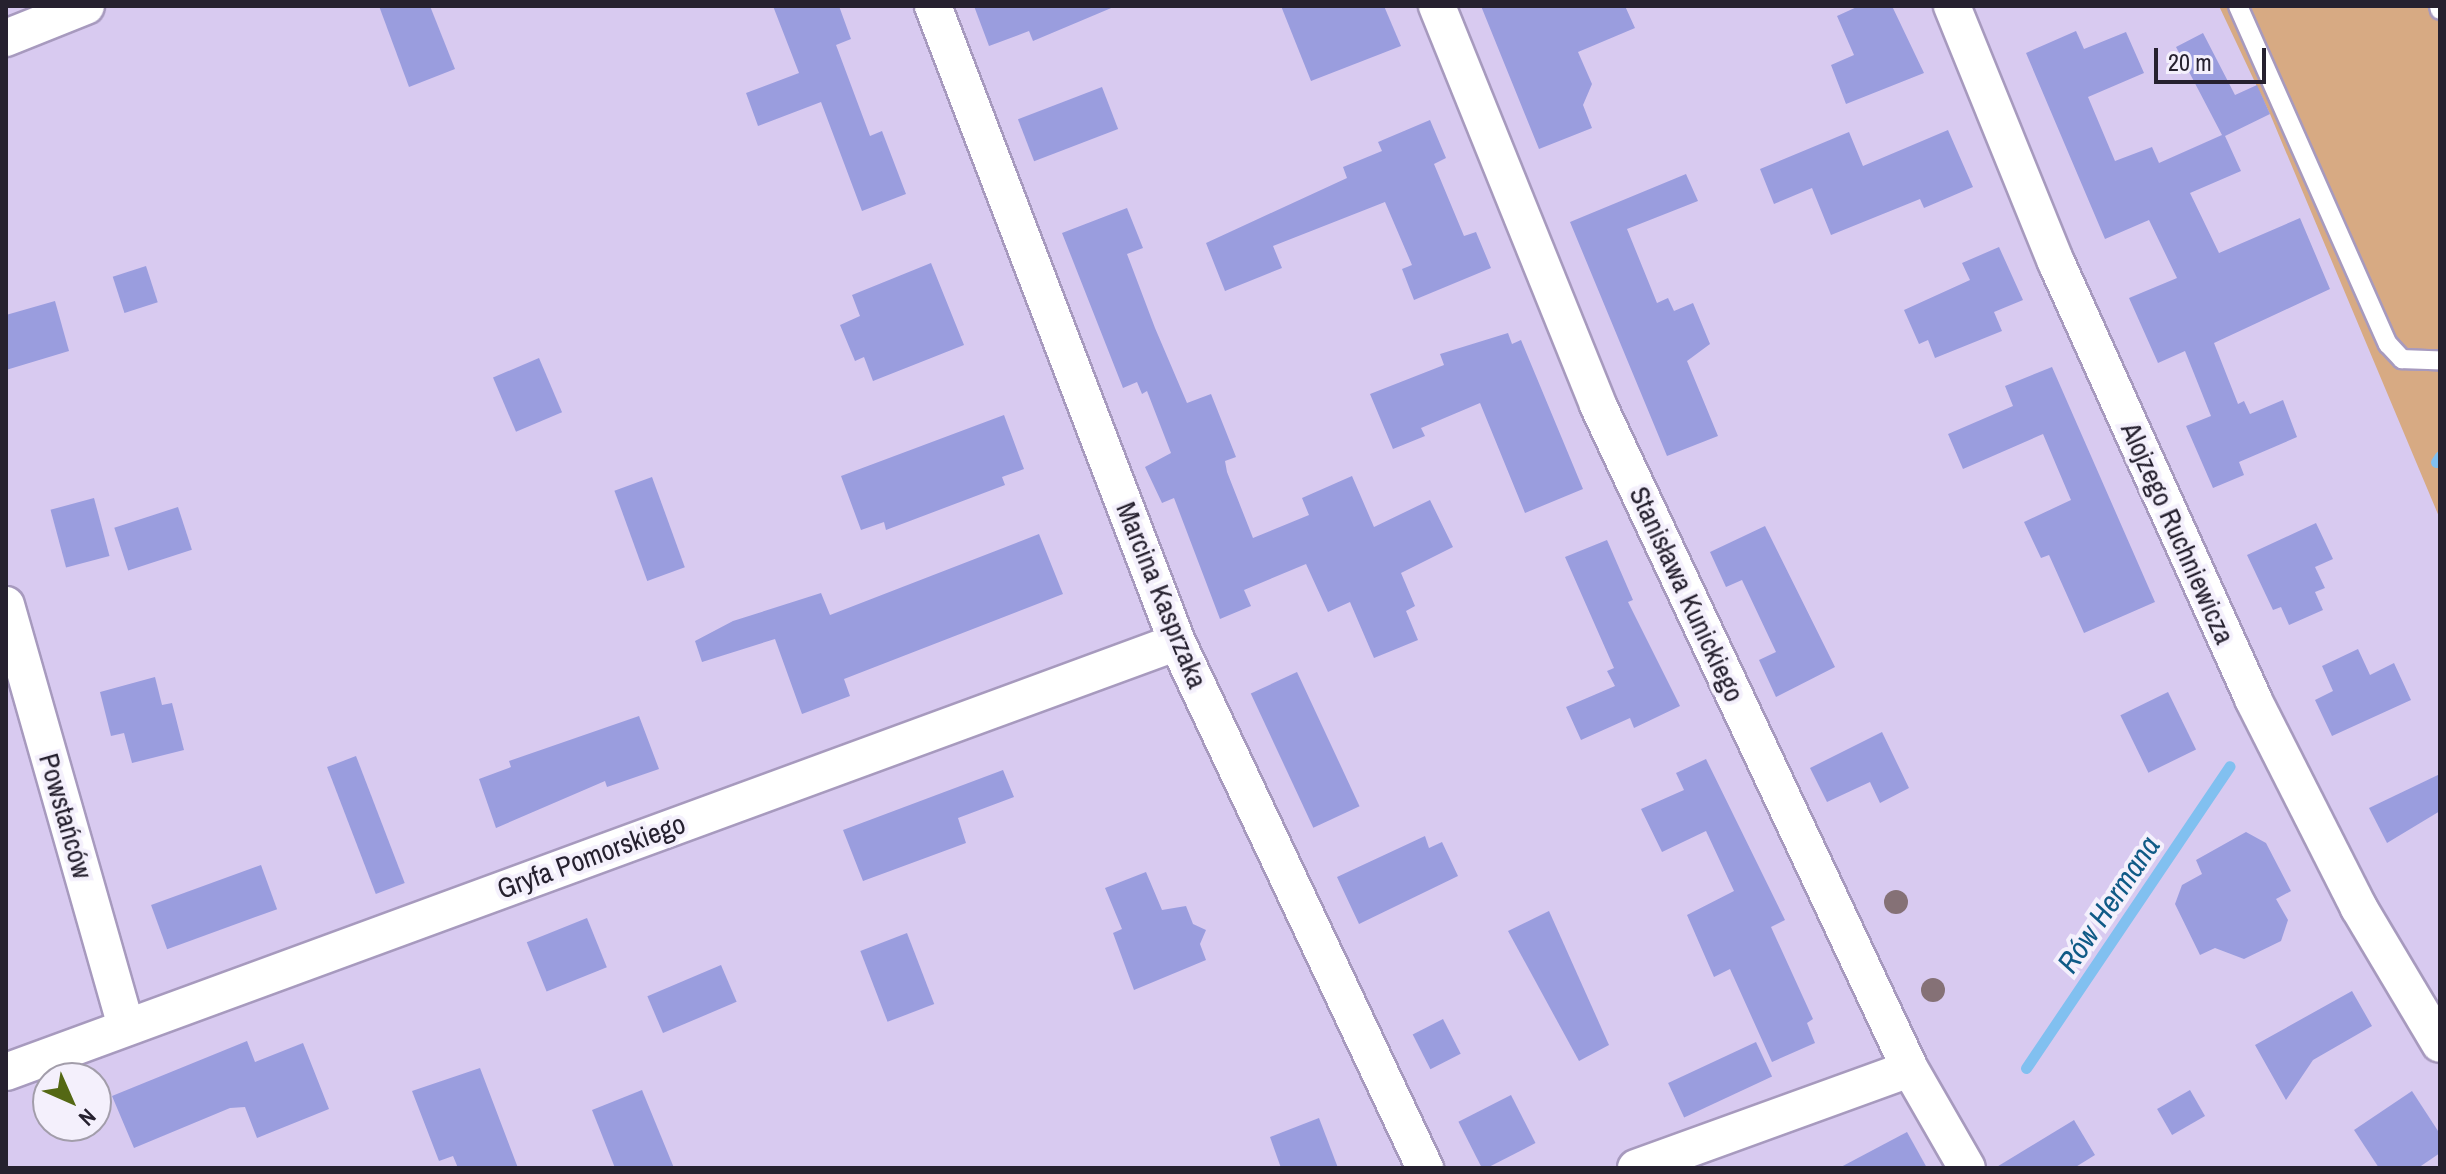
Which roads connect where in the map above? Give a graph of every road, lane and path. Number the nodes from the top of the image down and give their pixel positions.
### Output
1 (86, 6) edge
2 (933, 6) edge
3 (1437, 6) edge
4 (1952, 6) edge
5 (2238, 6) edge
6 (6, 38) edge
7 (2440, 360) edge
8 (6, 605) edge
9 (1177, 642) junction
10 (126, 1027) junction
11 (2440, 1044) edge
12 (1910, 1069) junction
13 (6, 1072) edge
14 (1425, 1168) edge
15 (1636, 1168) edge
16 (1967, 1168) edge

1 - 6 street
2 - 9 street, Marcina Kasprzaka
3 - 12 street, Stanisława Kunickiego
4 - 11 street, Alojzego Ruchniewicza
5 - 7 lane
8 - 10 street, Powstańców
9 - 10 street, Gryfa Pomorskiego
9 - 14 street, Marcina Kasprzaka
10 - 13 street, Gryfa Pomorskiego
12 - 15 street
12 - 16 street, Stanisława Kunickiego

